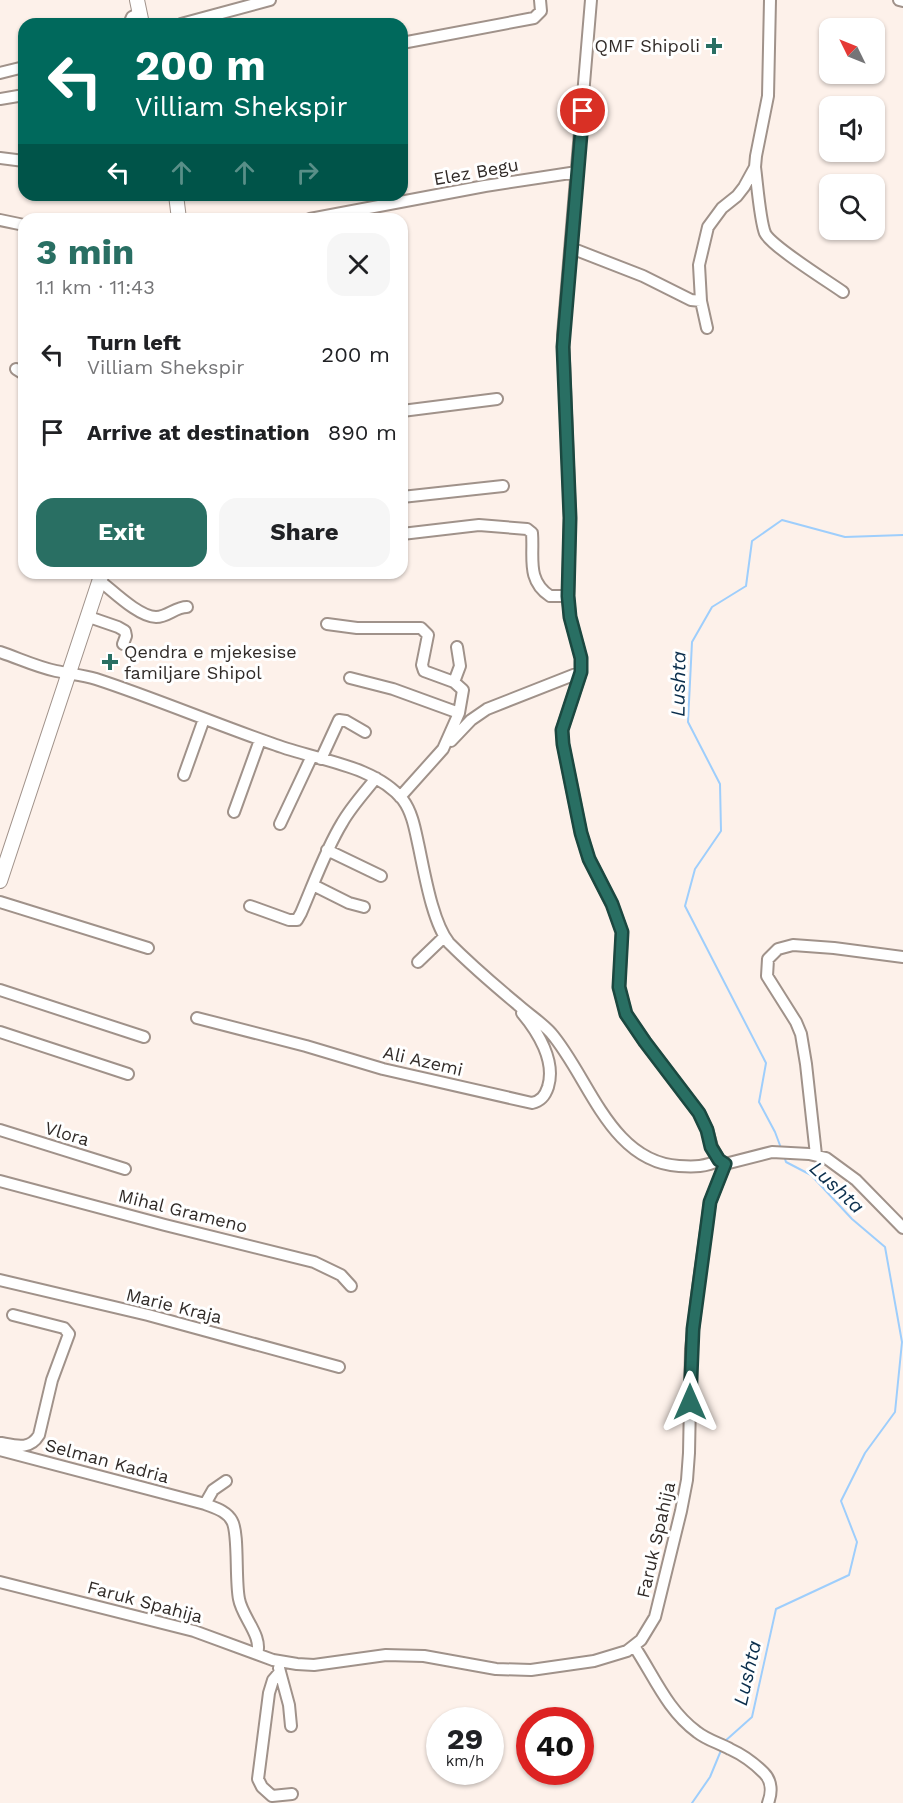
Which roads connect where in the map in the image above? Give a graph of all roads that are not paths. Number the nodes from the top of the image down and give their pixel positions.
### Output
1 (270, 0) edge
2 (540, 0) edge
3 (591, 0) edge
4 (770, 0) edge
5 (203, 18) edge
6 (408, 42) edge
7 (18, 68) edge
8 (0, 73) edge
9 (18, 96) edge
10 (0, 99) edge
11 (0, 158) edge
12 (18, 160) edge
13 (755, 167) junction
14 (577, 172) junction
15 (405, 201) edge
16 (408, 201) edge
17 (342, 213) edge
18 (0, 220) edge
19 (18, 224) edge
20 (571, 248) junction
21 (843, 292) dead end
22 (700, 301) junction
23 (706, 328) dead end
24 (497, 399) dead end
25 (408, 410) edge
26 (503, 486) dead end
27 (408, 496) edge
28 (408, 533) edge
29 (100, 579) edge
30 (103, 579) edge
31 (568, 596) junction
32 (188, 607) dead end
33 (89, 617) junction
34 (327, 624) dead end
35 (123, 644) dead end
36 (457, 647) dead end
37 (0, 652) edge
38 (581, 672) junction
39 (70, 673) junction
40 (350, 678) dead end
41 (454, 682) junction
42 (459, 714) junction
43 (204, 719) junction
44 (365, 732) dead end
45 (260, 740) junction
46 (447, 743) junction
47 (316, 757) junction
48 (184, 775) dead end
49 (376, 778) junction
50 (400, 797) junction
51 (234, 813) dead end
52 (280, 824) dead end
53 (327, 850) junction
54 (381, 876) dead end
55 (0, 881) edge
56 (313, 885) junction
57 (0, 902) edge
58 (250, 906) dead end
59 (364, 907) dead end
60 (444, 937) junction
61 (148, 948) dead end
62 (903, 957) edge
63 (418, 962) dead end
64 (0, 990) edge
65 (520, 1006) junction
66 (197, 1018) dead end
67 (0, 1032) edge
68 (144, 1037) dead end
69 (128, 1074) dead end
70 (0, 1130) edge
71 (817, 1156) junction
72 (722, 1162) junction
73 (125, 1169) dead end
74 (0, 1181) edge
75 (903, 1228) edge
76 (0, 1280) edge
77 (351, 1286) dead end
78 (13, 1314) dead end
79 (339, 1367) dead end
80 (0, 1443) edge
81 (0, 1450) edge
82 (226, 1481) dead end
83 (206, 1504) junction
84 (0, 1582) edge
85 (634, 1646) junction
86 (257, 1654) junction
87 (279, 1667) junction
88 (291, 1726) dead end
89 (292, 1794) dead end
90 (768, 1803) edge

1 - 5 street
2 - 6 street
3 - 14 street
4 - 13 street
7 - 8 street
9 - 10 street
11 - 12 street
13 - 21 street
13 - 22 street
14 - 16 street, Elez Begu
14 - 20 street
15 - 17 street, Elez Begu
18 - 19 street
20 - 22 street
20 - 31 street
22 - 23 street
24 - 25 street
26 - 27 street
28 - 31 street
29 - 33 main road
30 - 32 street
31 - 38 street
33 - 35 street
33 - 39 main road
34 - 41 street
36 - 41 street
37 - 39 street
38 - 46 street
38 - 72 street
39 - 43 street
39 - 55 main road
40 - 42 street
41 - 42 street
42 - 46 street
43 - 45 street
43 - 48 street
44 - 47 street
45 - 47 street
45 - 51 street
46 - 50 street
47 - 49 street
47 - 52 street
49 - 50 street
49 - 53 street
50 - 60 street
53 - 54 street
53 - 56 street
56 - 58 street
56 - 59 street
57 - 61 street
60 - 63 street
60 - 65 street
62 - 71 street
64 - 68 street
65 - 66 street, Ali Azemi
65 - 72 street
67 - 69 street
70 - 73 street, Vlora
71 - 72 street
71 - 75 street
72 - 85 street, Faruk Spahija
74 - 77 street, Mihal Grameno
76 - 79 street, Marie Kraja
78 - 80 street, Selman Kadria
81 - 83 street, Selman Kadria
82 - 83 street
83 - 86 street, Selman Kadria
84 - 86 street, Faruk Spahija
85 - 87 street, Faruk Spahija
85 - 90 street
86 - 87 street, Faruk Spahija
87 - 88 street
87 - 89 street

